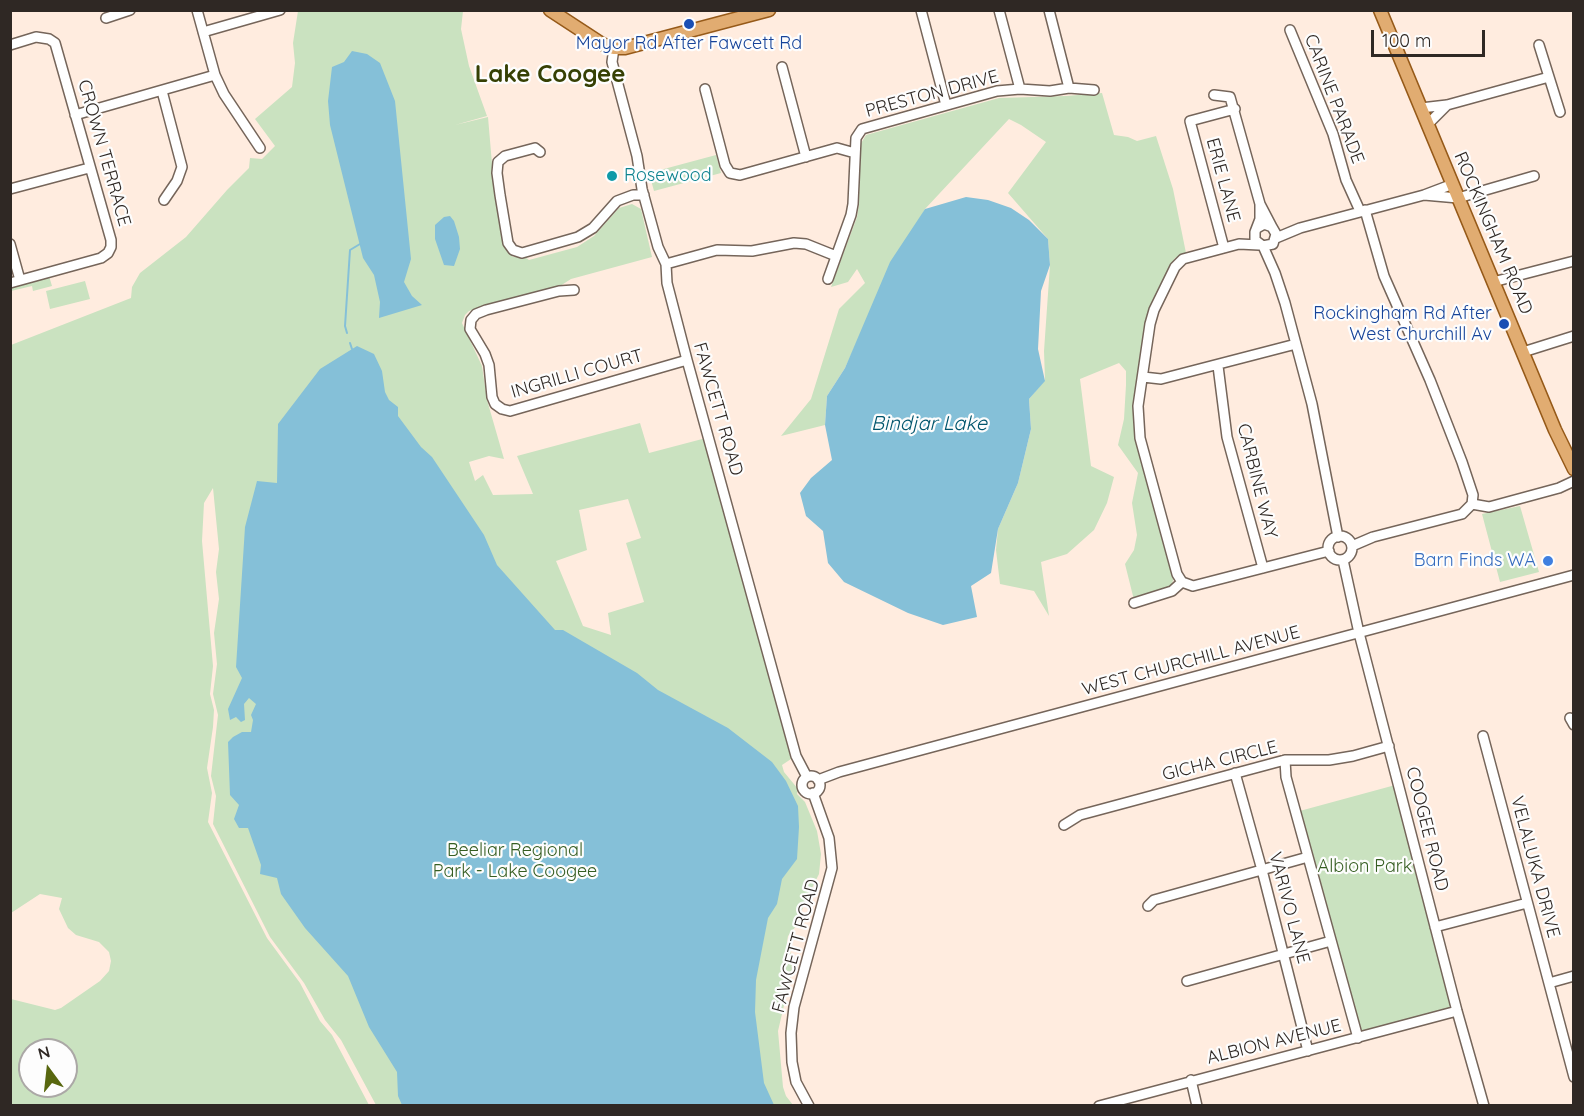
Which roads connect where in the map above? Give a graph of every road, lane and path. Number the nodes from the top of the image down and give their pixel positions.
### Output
1 (130, 10) edge
2 (197, 10) edge
3 (280, 10) edge
4 (550, 10) edge
5 (769, 10) edge
6 (921, 10) edge
7 (999, 10) edge
8 (1050, 10) edge
9 (1380, 10) edge
10 (106, 18) dead end
11 (1290, 30) dead end
12 (203, 32) junction
13 (10, 45) edge
14 (1539, 45) dead end
15 (614, 48) junction
16 (782, 67) dead end
17 (215, 75) junction
18 (1549, 77) junction
19 (1069, 88) junction
20 (705, 89) dead end
21 (1020, 89) junction
22 (1094, 90) dead end
23 (162, 91) junction
24 (1214, 95) dead end
25 (946, 105) junction
26 (1447, 105) junction
27 (1421, 108) junction
28 (1235, 109) junction
29 (1560, 112) dead end
30 (75, 115) junction
31 (1428, 124) junction
32 (260, 148) dead end
33 (540, 152) dead end
34 (855, 153) junction
35 (806, 157) junction
36 (89, 168) junction
37 (1534, 176) dead end
38 (1346, 180) junction
39 (1453, 184) junction
40 (10, 189) edge
41 (644, 195) junction
42 (1424, 195) junction
43 (1458, 198) junction
44 (164, 200) dead end
45 (1260, 204) junction
46 (1363, 211) junction
47 (1350, 214) junction
48 (1256, 230) junction
49 (1274, 235) junction
50 (10, 244) edge
51 (1239, 244) junction
52 (1261, 246) junction
53 (1224, 248) junction
54 (836, 256) junction
55 (1574, 261) edge
56 (666, 264) junction
57 (1275, 273) junction
58 (828, 279) dead end
59 (15, 281) edge
60 (1493, 282) junction
61 (574, 290) dead end
62 (1574, 336) edge
63 (1296, 344) junction
64 (1523, 352) junction
65 (687, 360) junction
66 (1218, 366) junction
67 (1143, 377) junction
68 (1574, 469) edge
69 (1574, 481) edge
70 (1472, 504) junction
71 (1338, 537) junction
72 (1352, 546) junction
73 (1329, 551) junction
74 (1343, 560) junction
75 (1263, 568) junction
76 (1574, 575) edge
77 (1182, 582) junction
78 (1134, 603) dead end
79 (1359, 633) junction
80 (1483, 736) dead end
81 (1389, 746) junction
82 (1285, 760) junction
83 (1234, 773) junction
84 (807, 777) junction
85 (818, 780) junction
86 (813, 793) junction
87 (1064, 825) dead end
88 (1308, 857) junction
89 (1262, 870) junction
90 (1527, 903) junction
91 (1148, 906) dead end
92 (1435, 927) junction
93 (1331, 941) junction
94 (1284, 954) junction
95 (1574, 976) edge
96 (1187, 981) dead end
97 (1549, 983) junction
98 (1457, 1011) junction
99 (1358, 1038) junction
100 (1308, 1051) junction
101 (1574, 1077) edge
102 (1191, 1080) junction
103 (809, 1106) edge
104 (1099, 1106) edge
105 (1197, 1106) edge
106 (1484, 1106) edge

1 - 10 street
2 - 12 street
3 - 12 street
4 - 15 main road
5 - 15 main road
6 - 25 street
7 - 21 street
8 - 19 street
9 - 27 main road, ROCKINGHAM ROAD
11 - 38 street, CARINE PARADE
12 - 17 street
13 - 30 street, CROWN TERRACE
14 - 18 street
15 - 41 street, FAWCETT ROAD
16 - 35 street
17 - 23 street
17 - 32 street
18 - 26 street
18 - 29 street
19 - 21 street, PRESTON DRIVE
19 - 22 street, PRESTON DRIVE
20 - 35 street
21 - 25 street, PRESTON DRIVE
23 - 30 street
23 - 44 street
24 - 28 street
25 - 34 street, PRESTON DRIVE
26 - 27 street
26 - 31 street
27 - 31 main road, ROCKINGHAM ROAD
28 - 45 street
28 - 53 street, ERIE LANE
30 - 36 street, CROWN TERRACE
31 - 39 main road, ROCKINGHAM ROAD
33 - 41 street
34 - 35 street
34 - 54 street, PRESTON DRIVE
36 - 40 street
36 - 59 street, CROWN TERRACE
37 - 43 street
38 - 46 street, CARINE PARADE
38 - 47 street, CARINE PARADE
39 - 42 street
39 - 43 main road, ROCKINGHAM ROAD
41 - 56 street, FAWCETT ROAD
42 - 43 street
42 - 46 street
43 - 60 main road, ROCKINGHAM ROAD
45 - 48 street
45 - 49 street
46 - 47 street
46 - 70 street, CARINE PARADE
47 - 49 street
48 - 49 street
48 - 51 street
48 - 52 street
49 - 52 street
49 - 57 street
50 - 59 street
51 - 52 street
51 - 53 street
52 - 57 street
53 - 67 street
54 - 56 street
54 - 58 street, PRESTON DRIVE
55 - 60 street
56 - 65 street, FAWCETT ROAD
57 - 63 street
60 - 64 main road, ROCKINGHAM ROAD
61 - 65 street, INGRILLI COURT
62 - 64 street
63 - 66 street
63 - 71 street
64 - 68 main road, ROCKINGHAM ROAD
65 - 84 street, FAWCETT ROAD
66 - 67 street
66 - 75 street, CARBINE WAY
67 - 77 street
69 - 70 street
70 - 72 street
71 - 72 street
71 - 73 street
72 - 74 street
73 - 74 street
73 - 75 street
74 - 79 street, COOGEE ROAD
75 - 77 street
76 - 79 street, WEST CHURCHILL AVENUE
77 - 78 street
79 - 81 street, COOGEE ROAD
79 - 85 street, WEST CHURCHILL AVENUE
80 - 90 street, VELALUKA DRIVE
81 - 82 street, GICHA CIRCLE
81 - 92 street, COOGEE ROAD
82 - 83 street, GICHA CIRCLE
82 - 88 street
83 - 87 street, GICHA CIRCLE
83 - 89 street, VARIVO LANE
84 - 85 street
84 - 86 street
85 - 86 street
86 - 103 street, FAWCETT ROAD
88 - 89 street
88 - 93 street
89 - 91 street
89 - 94 street, VARIVO LANE
90 - 92 street
90 - 97 street, VELALUKA DRIVE
92 - 98 street, COOGEE ROAD
93 - 94 street
93 - 99 street
94 - 96 street
94 - 100 street, VARIVO LANE
95 - 97 street
97 - 101 street, VELALUKA DRIVE
98 - 99 street, ALBION AVENUE
98 - 106 street, COOGEE ROAD
99 - 100 street, ALBION AVENUE
100 - 102 street, ALBION AVENUE
102 - 104 street, ALBION AVENUE
102 - 105 street

